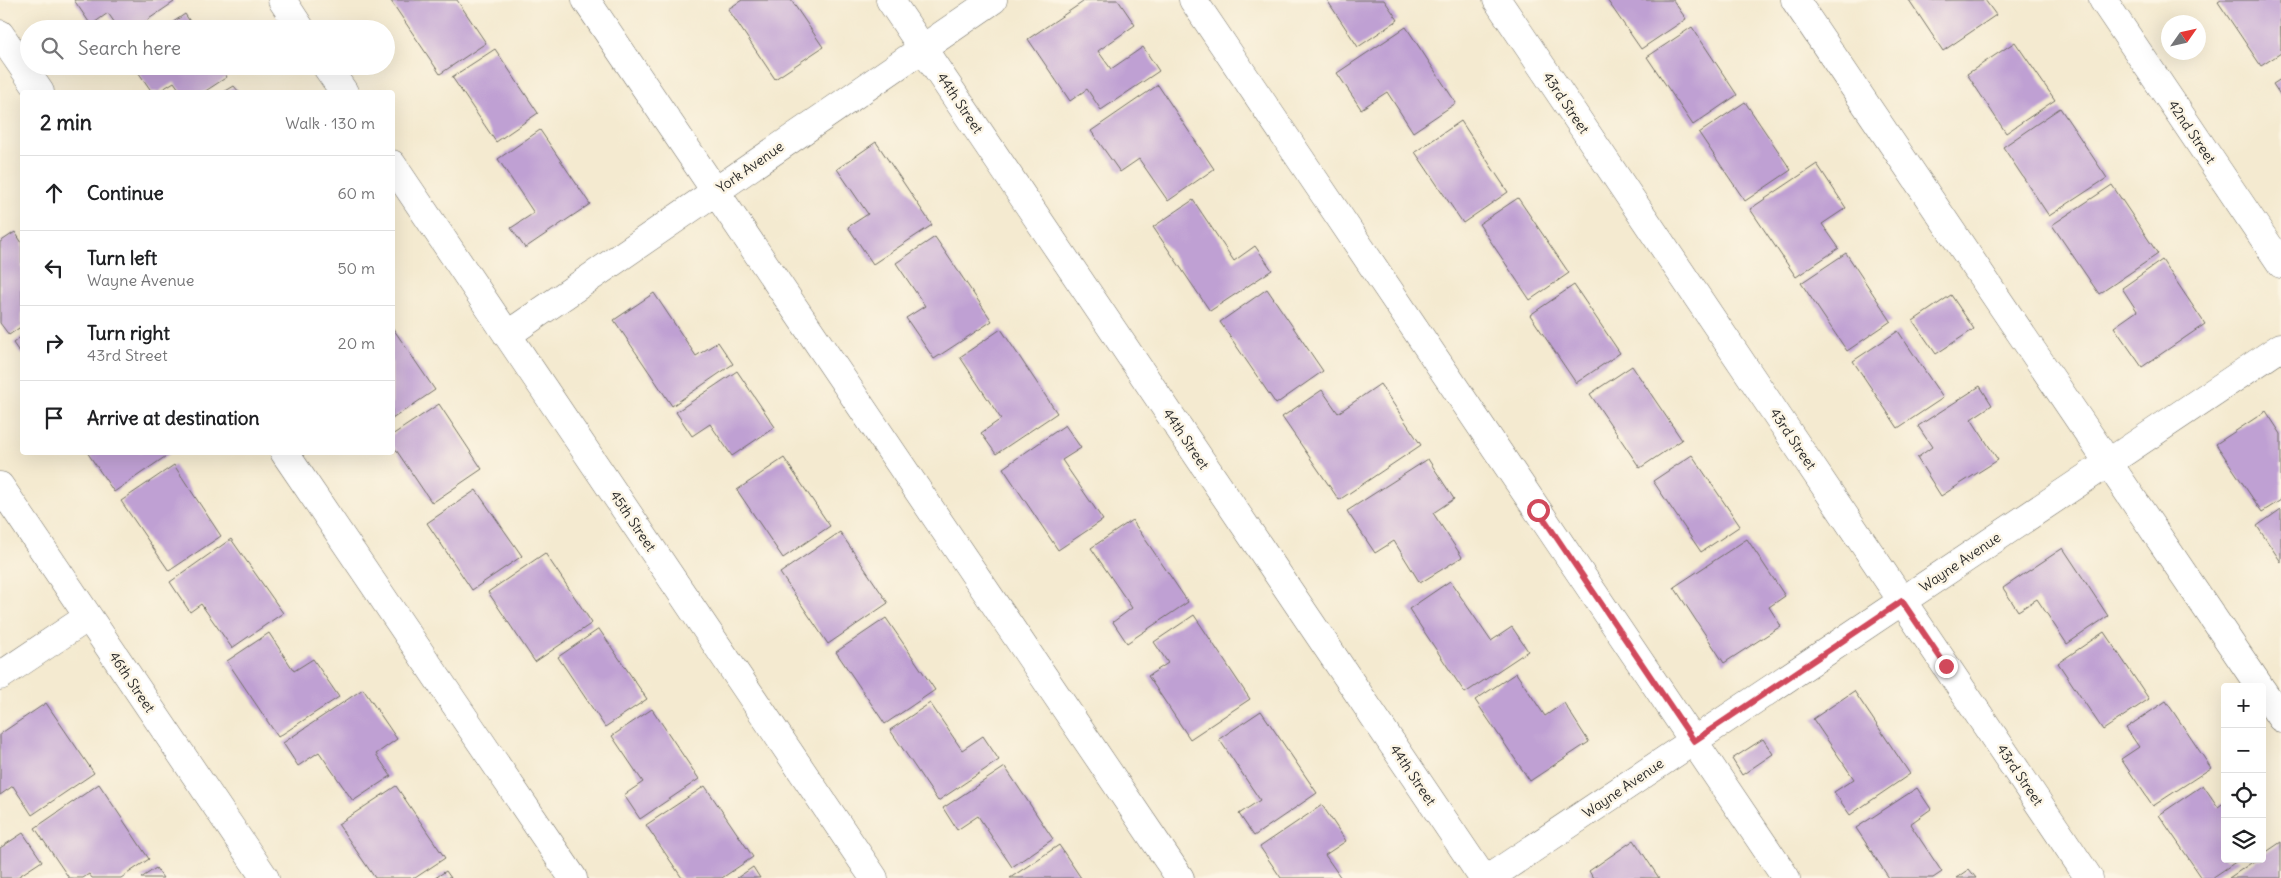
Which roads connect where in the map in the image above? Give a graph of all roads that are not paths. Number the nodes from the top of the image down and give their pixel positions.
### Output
1 (282, 0) edge
2 (586, 0) edge
3 (890, 0) edge
4 (994, 0) edge
5 (1192, 0) edge
6 (1496, 0) edge
7 (1795, 0) edge
8 (2103, 0) edge
9 (295, 20) edge
10 (0, 34) edge
11 (923, 48) junction
12 (20, 63) edge
13 (28, 75) edge
14 (332, 75) edge
15 (39, 90) edge
16 (343, 90) edge
17 (395, 168) edge
18 (714, 192) junction
19 (2281, 264) edge
20 (508, 335) junction
21 (2281, 347) edge
22 (286, 455) edge
23 (2109, 462) junction
24 (0, 486) edge
25 (1902, 601) junction
26 (88, 617) junction
27 (0, 676) edge
28 (2257, 683) edge
29 (2266, 696) edge
30 (2281, 718) edge
31 (1694, 741) junction
32 (265, 878) edge
33 (573, 878) edge
34 (874, 878) edge
35 (1180, 878) edge
36 (1482, 878) edge
37 (1489, 878) edge
38 (1786, 878) edge
39 (2090, 878) edge

1 - 9 street
2 - 18 street
3 - 11 street, 44th Street
4 - 11 street, York Avenue
5 - 31 street
6 - 25 street, 43rd Street
7 - 23 street
8 - 19 street, 42nd Street
10 - 12 street
11 - 18 street, York Avenue
11 - 36 street, 44th Street
13 - 15 street
14 - 16 street
17 - 20 street, 45th Street
18 - 20 street, York Avenue
18 - 35 street
20 - 34 street, 45th Street
21 - 23 street, Wayne Avenue
22 - 33 street
23 - 25 street, Wayne Avenue
23 - 28 street
24 - 26 street, 46th Street
25 - 31 street, Wayne Avenue
25 - 39 street, 43rd Street
26 - 27 street
26 - 32 street, 46th Street
29 - 30 street
31 - 37 street, Wayne Avenue
31 - 38 street

